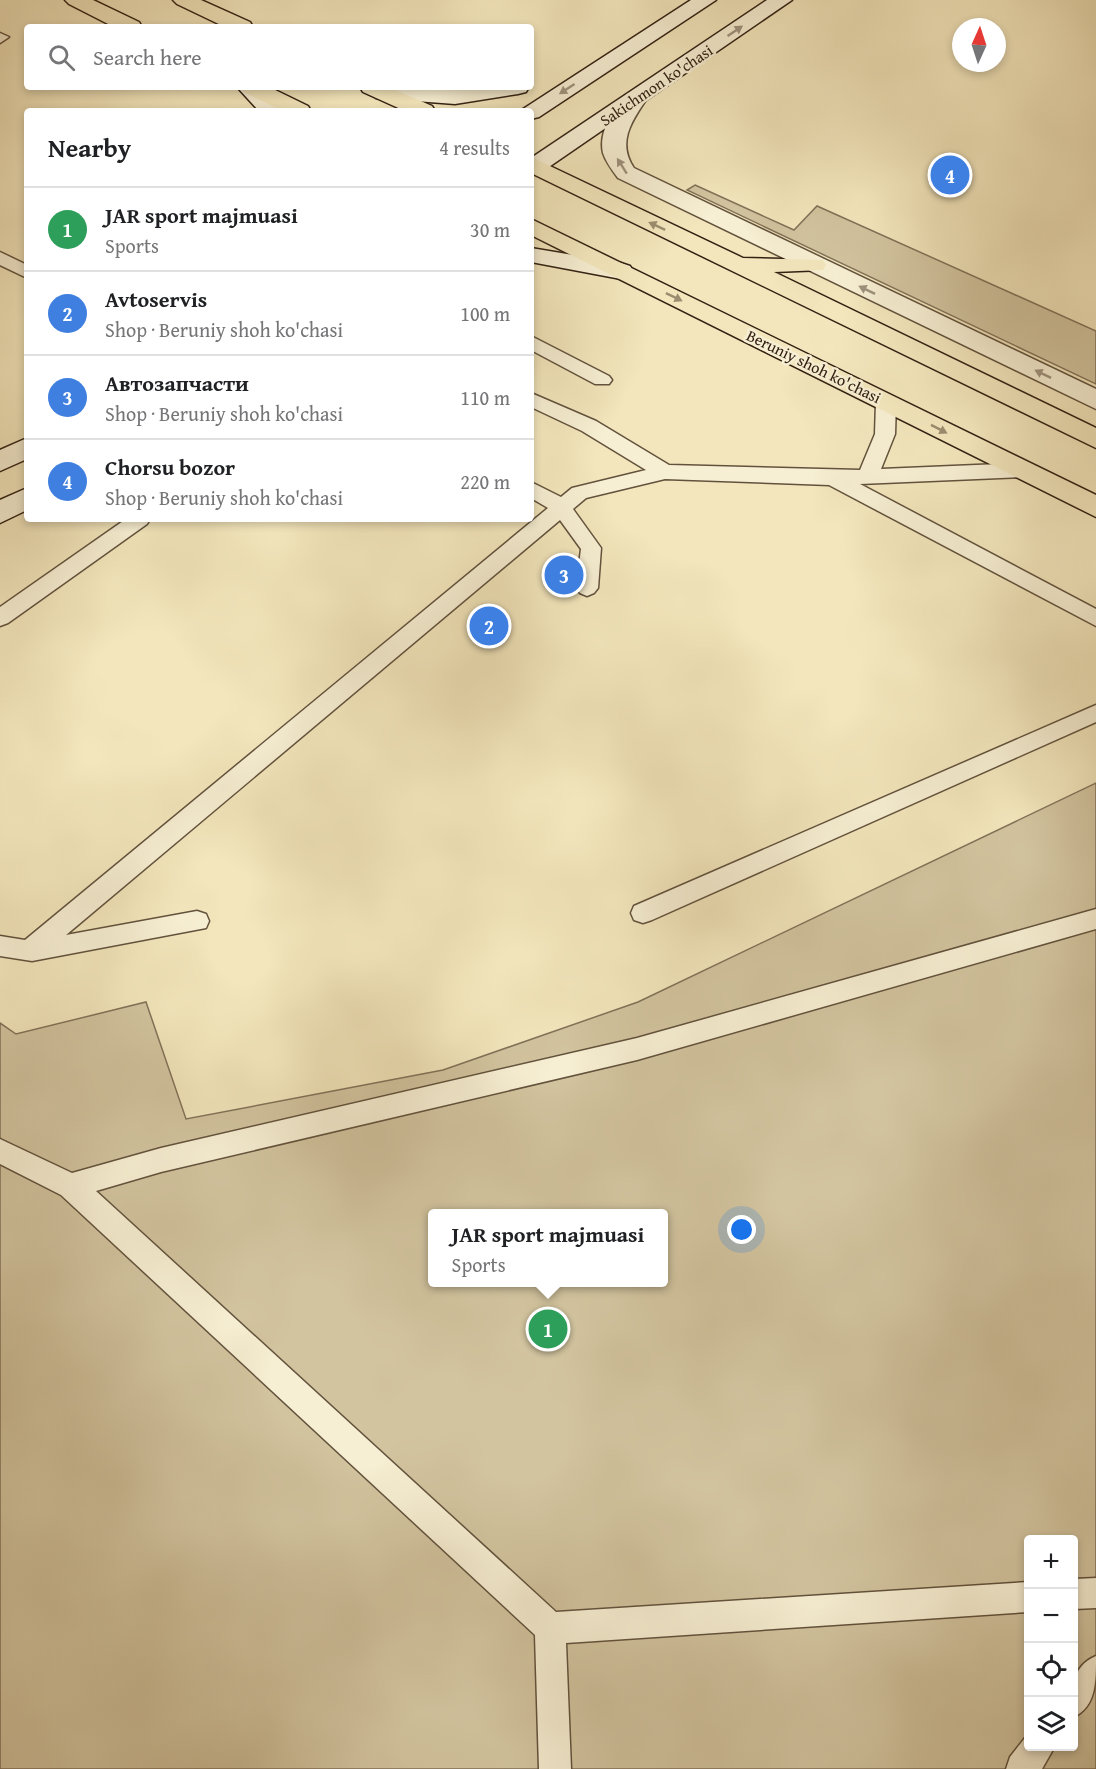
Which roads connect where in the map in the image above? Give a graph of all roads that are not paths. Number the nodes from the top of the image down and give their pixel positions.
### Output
1 (76, 0) edge
2 (184, 0) edge
3 (705, 0) edge
4 (781, 0) edge
5 (125, 24) edge
6 (236, 24) edge
7 (655, 32) junction
8 (534, 81) edge
9 (253, 90) edge
10 (256, 90) edge
11 (378, 90) edge
12 (489, 90) edge
13 (635, 100) junction
14 (269, 108) edge
15 (294, 108) edge
16 (417, 108) edge
17 (534, 110) edge
18 (534, 166) edge
19 (534, 168) edge
20 (534, 228) edge
21 (770, 254) junction
22 (534, 256) edge
23 (0, 257) edge
24 (736, 265) junction
25 (24, 271) edge
26 (621, 271) junction
27 (785, 288) junction
28 (534, 344) edge
29 (602, 381) dead end
30 (534, 400) edge
31 (1096, 400) edge
32 (886, 402) junction
33 (1096, 439) edge
34 (24, 449) edge
35 (0, 462) edge
36 (1021, 470) junction
37 (665, 472) junction
38 (868, 476) junction
39 (833, 478) junction
40 (534, 491) edge
41 (24, 499) edge
42 (560, 506) junction
43 (1096, 507) edge
44 (0, 513) edge
45 (136, 522) edge
46 (587, 588) dead end
47 (0, 618) edge
48 (1096, 618) edge
49 (1096, 713) edge
50 (643, 913) dead end
51 (1096, 919) edge
52 (197, 921) dead end
53 (0, 946) edge
54 (29, 951) junction
55 (0, 1151) edge
56 (71, 1186) junction
57 (1096, 1593) edge
58 (1078, 1594) edge
59 (1024, 1597) edge
60 (550, 1628) junction
61 (1096, 1672) edge
62 (1077, 1697) edge
63 (1035, 1751) edge
64 (555, 1769) edge
65 (1022, 1769) edge

1 - 5 main road
2 - 6 main road
3 - 7 main road
13 -> 4 main road, Sakichmon ko'chasi
7 - 8 main road
7 -> 17 main road
9 - 14 main road
10 - 15 main road
11 - 12 main road
11 - 16 main road
13 - 18 main road, Sakichmon ko'chasi
21 -> 13 main road
24 -> 19 main road
20 - 26 main road, Beruniy shoh ko'chasi
21 - 24 main road
21 - 27 main road
31 -> 21 main road
22 - 26 main road
23 - 25 lane
24 - 27 main road
26 -> 32 main road, Beruniy shoh ko'chasi
27 - 33 main road
28 - 29 lane
30 - 37 lane
32 -> 36 main road, Beruniy shoh ko'chasi
32 - 38 lane
34 - 35 main road
36 - 38 lane
36 - 43 main road, Beruniy shoh ko'chasi
37 - 39 lane
37 - 42 lane
38 - 39 lane
39 - 48 lane
40 - 42 lane
41 - 44 main road
42 - 46 lane
42 - 54 lane
45 - 47 lane
49 - 50 lane
51 - 56 lane
52 - 54 lane
53 - 54 lane
55 - 56 lane
56 - 60 lane
57 - 58 lane
59 - 60 lane
60 - 64 lane
61 - 62 lane
63 - 65 lane

